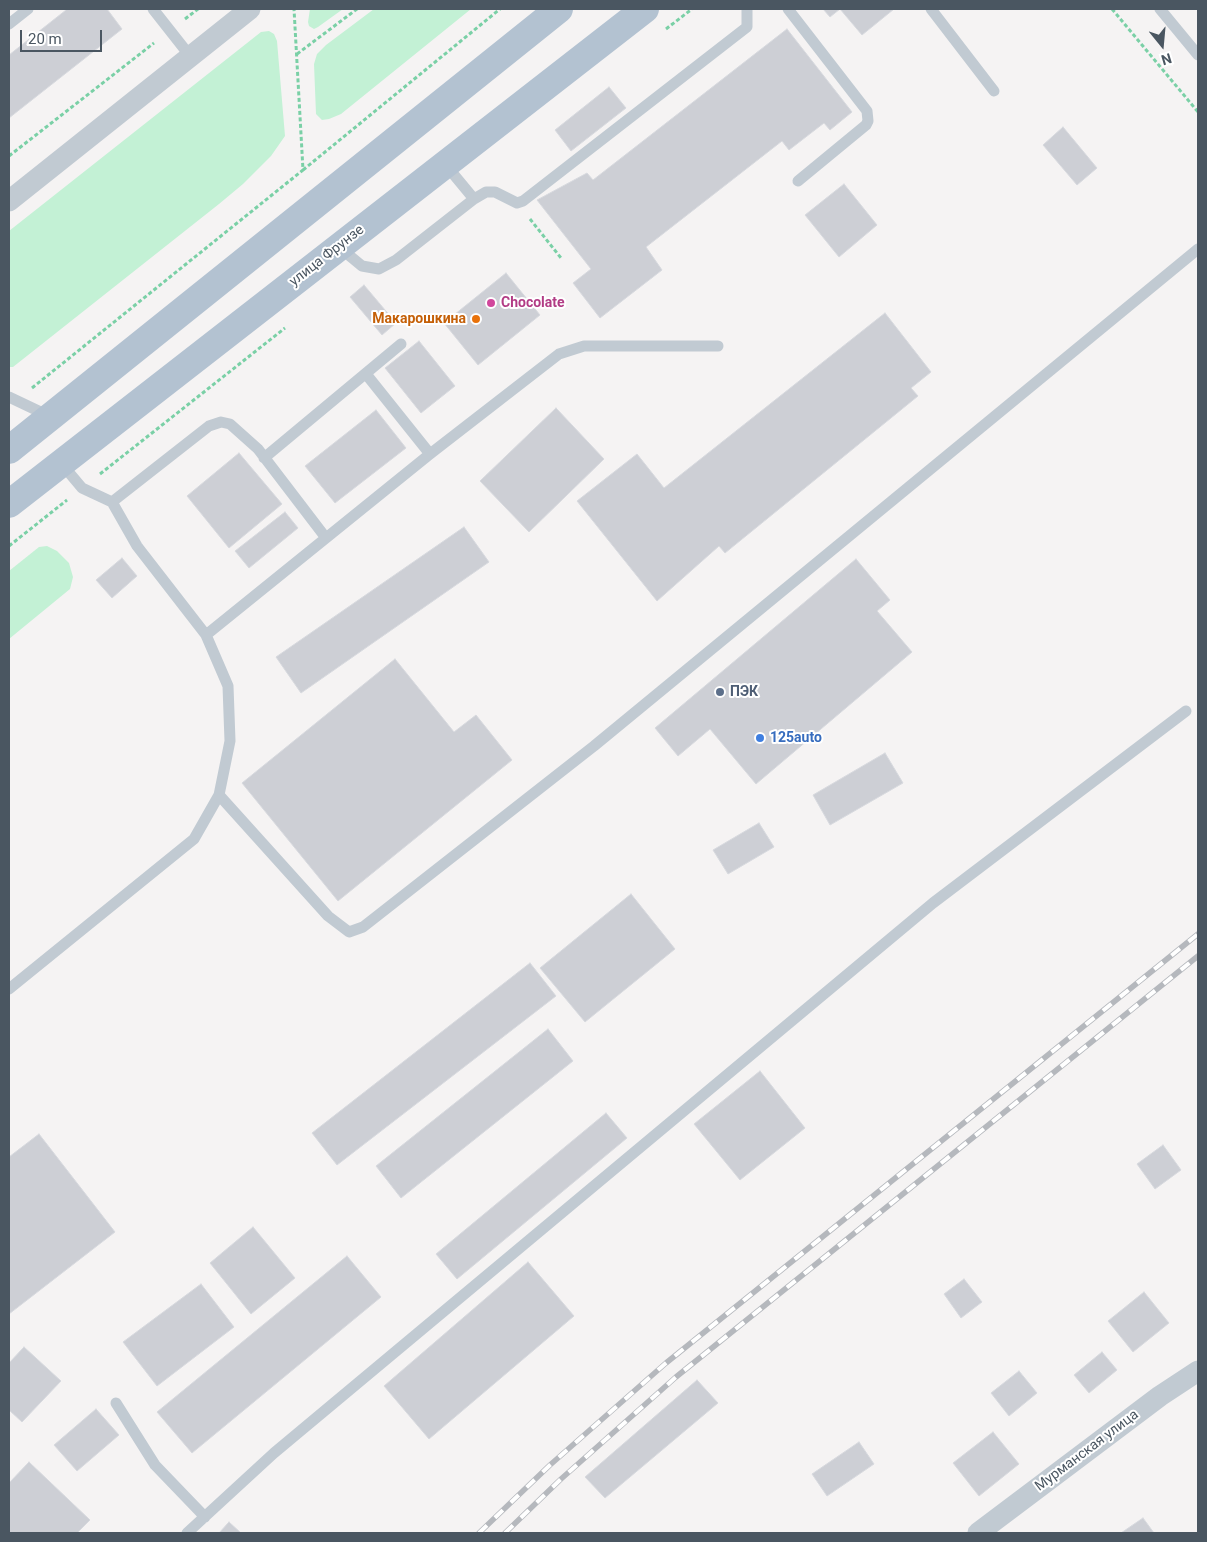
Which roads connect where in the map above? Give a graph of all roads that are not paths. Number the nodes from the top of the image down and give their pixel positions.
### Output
1 (28, 9) edge
2 (153, 9) edge
3 (250, 9) edge
4 (559, 9) edge
5 (645, 9) edge
6 (747, 9) edge
7 (788, 9) edge
8 (931, 9) edge
9 (1160, 9) edge
10 (9, 24) edge
11 (1198, 55) edge
12 (190, 56) junction
13 (994, 91) dead end
14 (445, 164) junction
15 (798, 180) dead end
16 (474, 199) junction
17 (9, 201) edge
18 (339, 246) junction
19 (1198, 249) edge
20 (401, 344) dead end
21 (718, 346) dead end
22 (366, 374) junction
23 (13, 398) edge
24 (50, 417) junction
25 (9, 450) edge
26 (430, 454) junction
27 (264, 458) junction
28 (61, 463) junction
29 (112, 502) junction
30 (9, 504) edge
31 (326, 538) junction
32 (206, 635) junction
33 (1186, 711) dead end
34 (219, 794) junction
35 (9, 989) edge
36 (1198, 1371) edge
37 (116, 1403) dead end
38 (205, 1516) junction
39 (187, 1533) edge
40 (978, 1533) edge

1 - 10 lane
2 - 12 lane
3 - 12 street
4 - 24 main road
5 - 14 main road, улица Фрунзе
6 - 16 lane
7 - 15 lane
8 - 13 lane
9 - 11 lane
12 - 17 street
14 - 16 lane
14 - 18 main road, улица Фрунзе
16 - 18 lane
18 - 28 main road, улица Фрунзе
19 - 34 lane
20 - 22 lane
21 - 26 lane
22 - 26 lane
22 - 27 lane
23 - 24 lane
24 - 25 main road
26 - 31 lane
27 - 29 lane
27 - 31 lane
28 - 29 lane
28 - 30 main road, улица Фрунзе
29 - 32 lane
31 - 32 lane
32 - 34 lane
33 - 38 lane
34 - 35 lane
36 - 40 street, Мурманская улица
37 - 38 lane
38 - 39 lane

